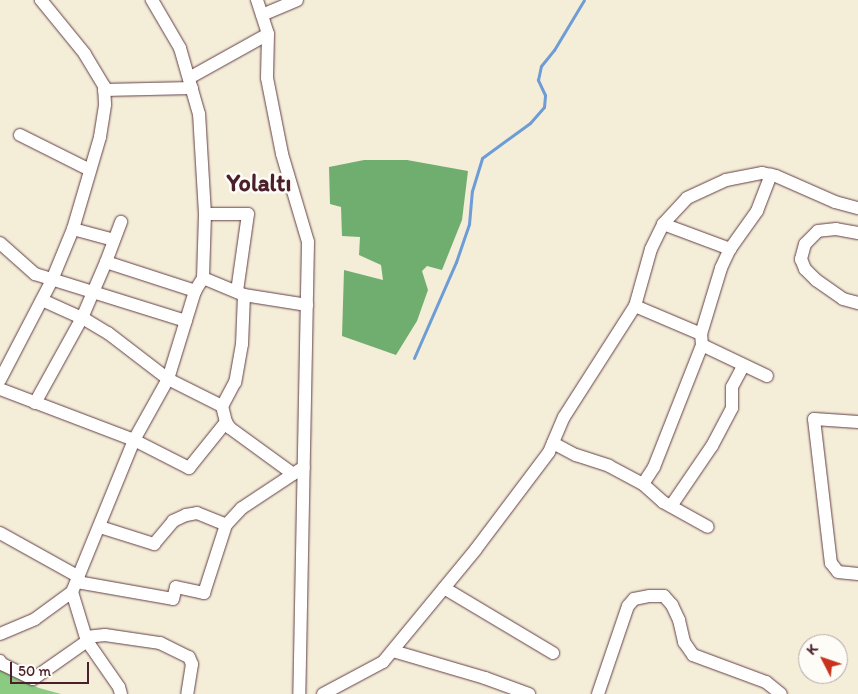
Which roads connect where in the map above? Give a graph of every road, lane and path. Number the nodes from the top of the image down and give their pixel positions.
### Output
1 (41, 0) edge
2 (152, 0) edge
3 (257, 0) edge
4 (297, 0) edge
5 (262, 15) junction
6 (268, 34) junction
7 (190, 83) junction
8 (104, 90) junction
9 (20, 135) dead end
10 (90, 170) junction
11 (771, 175) junction
12 (858, 208) edge
13 (205, 214) junction
14 (120, 222) dead end
15 (663, 224) junction
16 (73, 229) junction
17 (858, 233) edge
18 (114, 240) junction
19 (0, 243) edge
20 (730, 249) junction
21 (106, 262) junction
22 (202, 278) junction
23 (52, 280) junction
24 (94, 292) junction
25 (195, 292) junction
26 (241, 293) junction
27 (42, 300) junction
28 (858, 303) edge
29 (307, 305) junction
30 (635, 306) junction
31 (82, 318) junction
32 (186, 321) junction
33 (702, 340) junction
34 (743, 366) junction
35 (767, 376) dead end
36 (168, 379) junction
37 (0, 380) edge
38 (0, 389) edge
39 (35, 403) junction
40 (222, 406) junction
41 (226, 422) junction
42 (858, 422) edge
43 (134, 440) junction
44 (553, 444) junction
45 (299, 471) junction
46 (643, 484) junction
47 (670, 506) junction
48 (226, 525) junction
49 (100, 527) junction
50 (708, 527) dead end
51 (0, 533) edge
52 (858, 574) edge
53 (76, 583) junction
54 (444, 588) junction
55 (0, 634) edge
56 (87, 639) junction
57 (393, 651) junction
58 (553, 653) dead end
59 (0, 660) edge
60 (120, 694) edge
61 (187, 694) edge
62 (299, 694) edge
63 (323, 694) edge
64 (529, 694) edge
65 (598, 694) edge
66 (781, 694) edge

1 - 8 street
2 - 7 street
3 - 5 street
4 - 5 street
5 - 6 street
6 - 7 street
6 - 29 street
7 - 8 street
7 - 13 street
8 - 10 street
9 - 10 street
10 - 16 street
11 - 12 street
11 - 15 street
11 - 20 street
13 - 22 street
13 - 26 street
14 - 18 street
15 - 20 street
15 - 30 street
16 - 18 street
16 - 23 street
17 - 28 street
18 - 21 street
19 - 23 street
20 - 33 street
21 - 24 street
21 - 25 street
22 - 25 street
22 - 26 street
23 - 24 street
23 - 27 street
24 - 31 street
24 - 32 street
25 - 32 street
26 - 29 street
26 - 40 street
27 - 31 street
27 - 37 street
29 - 45 street
30 - 33 street
30 - 44 street
31 - 36 street
31 - 39 street
32 - 36 street
33 - 34 street
33 - 46 street
34 - 35 street
34 - 47 street
36 - 40 street
36 - 43 street
38 - 39 street
39 - 43 street
40 - 41 street
41 - 43 street
41 - 45 street
42 - 52 street
43 - 49 street
44 - 46 street
44 - 54 street
45 - 48 street
45 - 62 street
46 - 47 street
47 - 50 street
48 - 49 street
48 - 53 street
49 - 53 street
51 - 53 street
53 - 55 street
53 - 56 street
54 - 57 street
54 - 58 street
56 - 59 street
56 - 60 street
56 - 61 street
57 - 63 street
57 - 64 street
65 - 66 street

